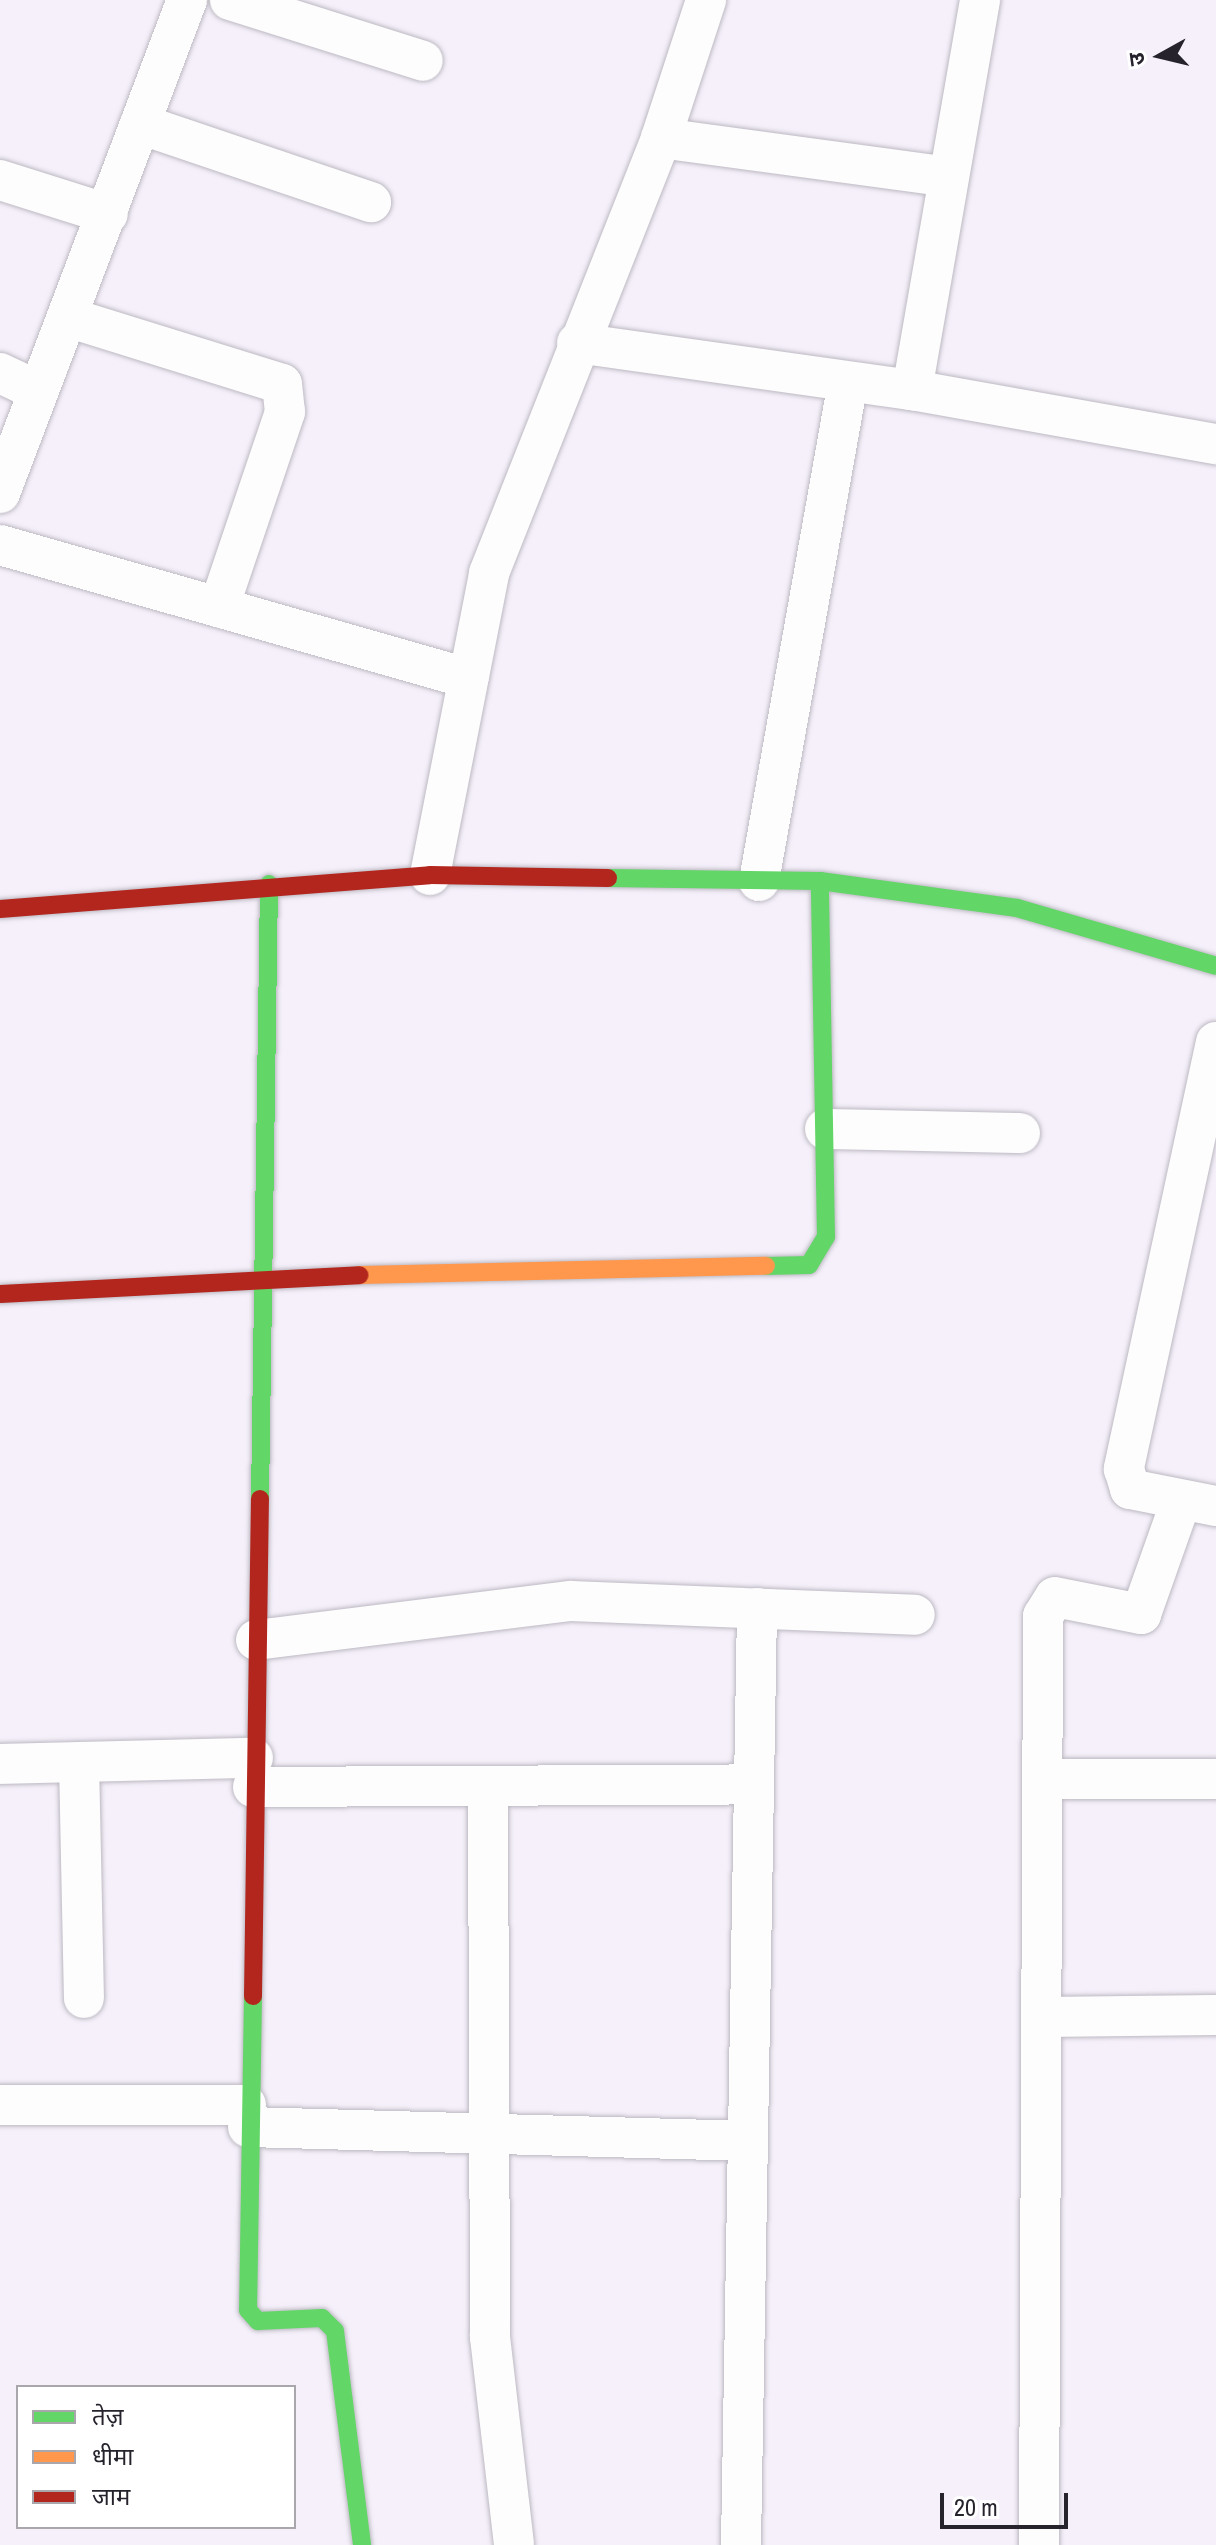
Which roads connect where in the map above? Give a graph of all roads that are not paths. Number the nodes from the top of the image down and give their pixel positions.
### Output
1 (187, 0) edge
2 (230, 0) edge
3 (706, 0) edge
4 (980, 0) edge
5 (423, 61) dead end
6 (140, 124) junction
7 (661, 138) junction
8 (948, 177) junction
9 (0, 180) edge
10 (371, 202) dead end
11 (108, 214) junction
12 (67, 317) junction
13 (577, 343) junction
14 (0, 373) edge
15 (848, 382) junction
16 (912, 390) junction
17 (38, 391) junction
18 (1216, 444) edge
19 (0, 493) edge
20 (0, 545) edge
21 (219, 607) junction
22 (468, 678) junction
23 (430, 875) junction
24 (759, 881) junction
25 (820, 881) junction
26 (269, 884) junction
27 (0, 909) edge
28 (1216, 966) edge
29 (1216, 1042) edge
30 (825, 1129) junction
31 (1020, 1133) dead end
32 (264, 1277) junction
33 (0, 1294) edge
34 (1199, 1504) edge
35 (757, 1608) junction
36 (915, 1615) dead end
37 (256, 1640) junction
38 (79, 1762) junction
39 (0, 1764) edge
40 (253, 1772) junction
41 (1043, 1779) junction
42 (1216, 1779) edge
43 (749, 1784) junction
44 (488, 1788) junction
45 (84, 1998) dead end
46 (1216, 2015) edge
47 (1042, 2017) junction
48 (0, 2105) edge
49 (247, 2116) junction
50 (489, 2134) junction
51 (747, 2141) junction
52 (362, 2545) edge
53 (514, 2545) edge
54 (741, 2545) edge
55 (1039, 2545) edge

1 - 6 street
2 - 5 street
3 - 7 street
4 - 8 street
6 - 10 street
6 - 11 street
7 - 8 street
7 - 13 street
8 - 16 street
9 - 11 street
11 - 12 street
12 - 17 street
12 - 21 street
13 - 15 street
13 - 22 street
14 - 17 street
15 - 16 street
15 - 24 street
16 - 18 street
17 - 19 street
20 - 21 street
21 - 22 street
22 - 23 street
23 - 24 street
23 - 26 street
24 - 25 street
25 - 28 street
25 - 30 street
26 - 27 street
26 - 32 street
29 - 34 street
30 - 31 street
30 - 32 street
32 - 33 street
32 - 37 street
34 - 41 street
35 - 36 street
35 - 37 street
35 - 43 street
37 - 40 street
38 - 39 street
38 - 40 street
38 - 45 street
40 - 44 street
40 - 49 street
41 - 42 street
41 - 47 street
43 - 44 street
43 - 51 street
44 - 50 street
46 - 47 street
47 - 55 street
48 - 49 street
49 - 50 street
49 - 52 street
50 - 51 street
50 - 53 street
51 - 54 street

